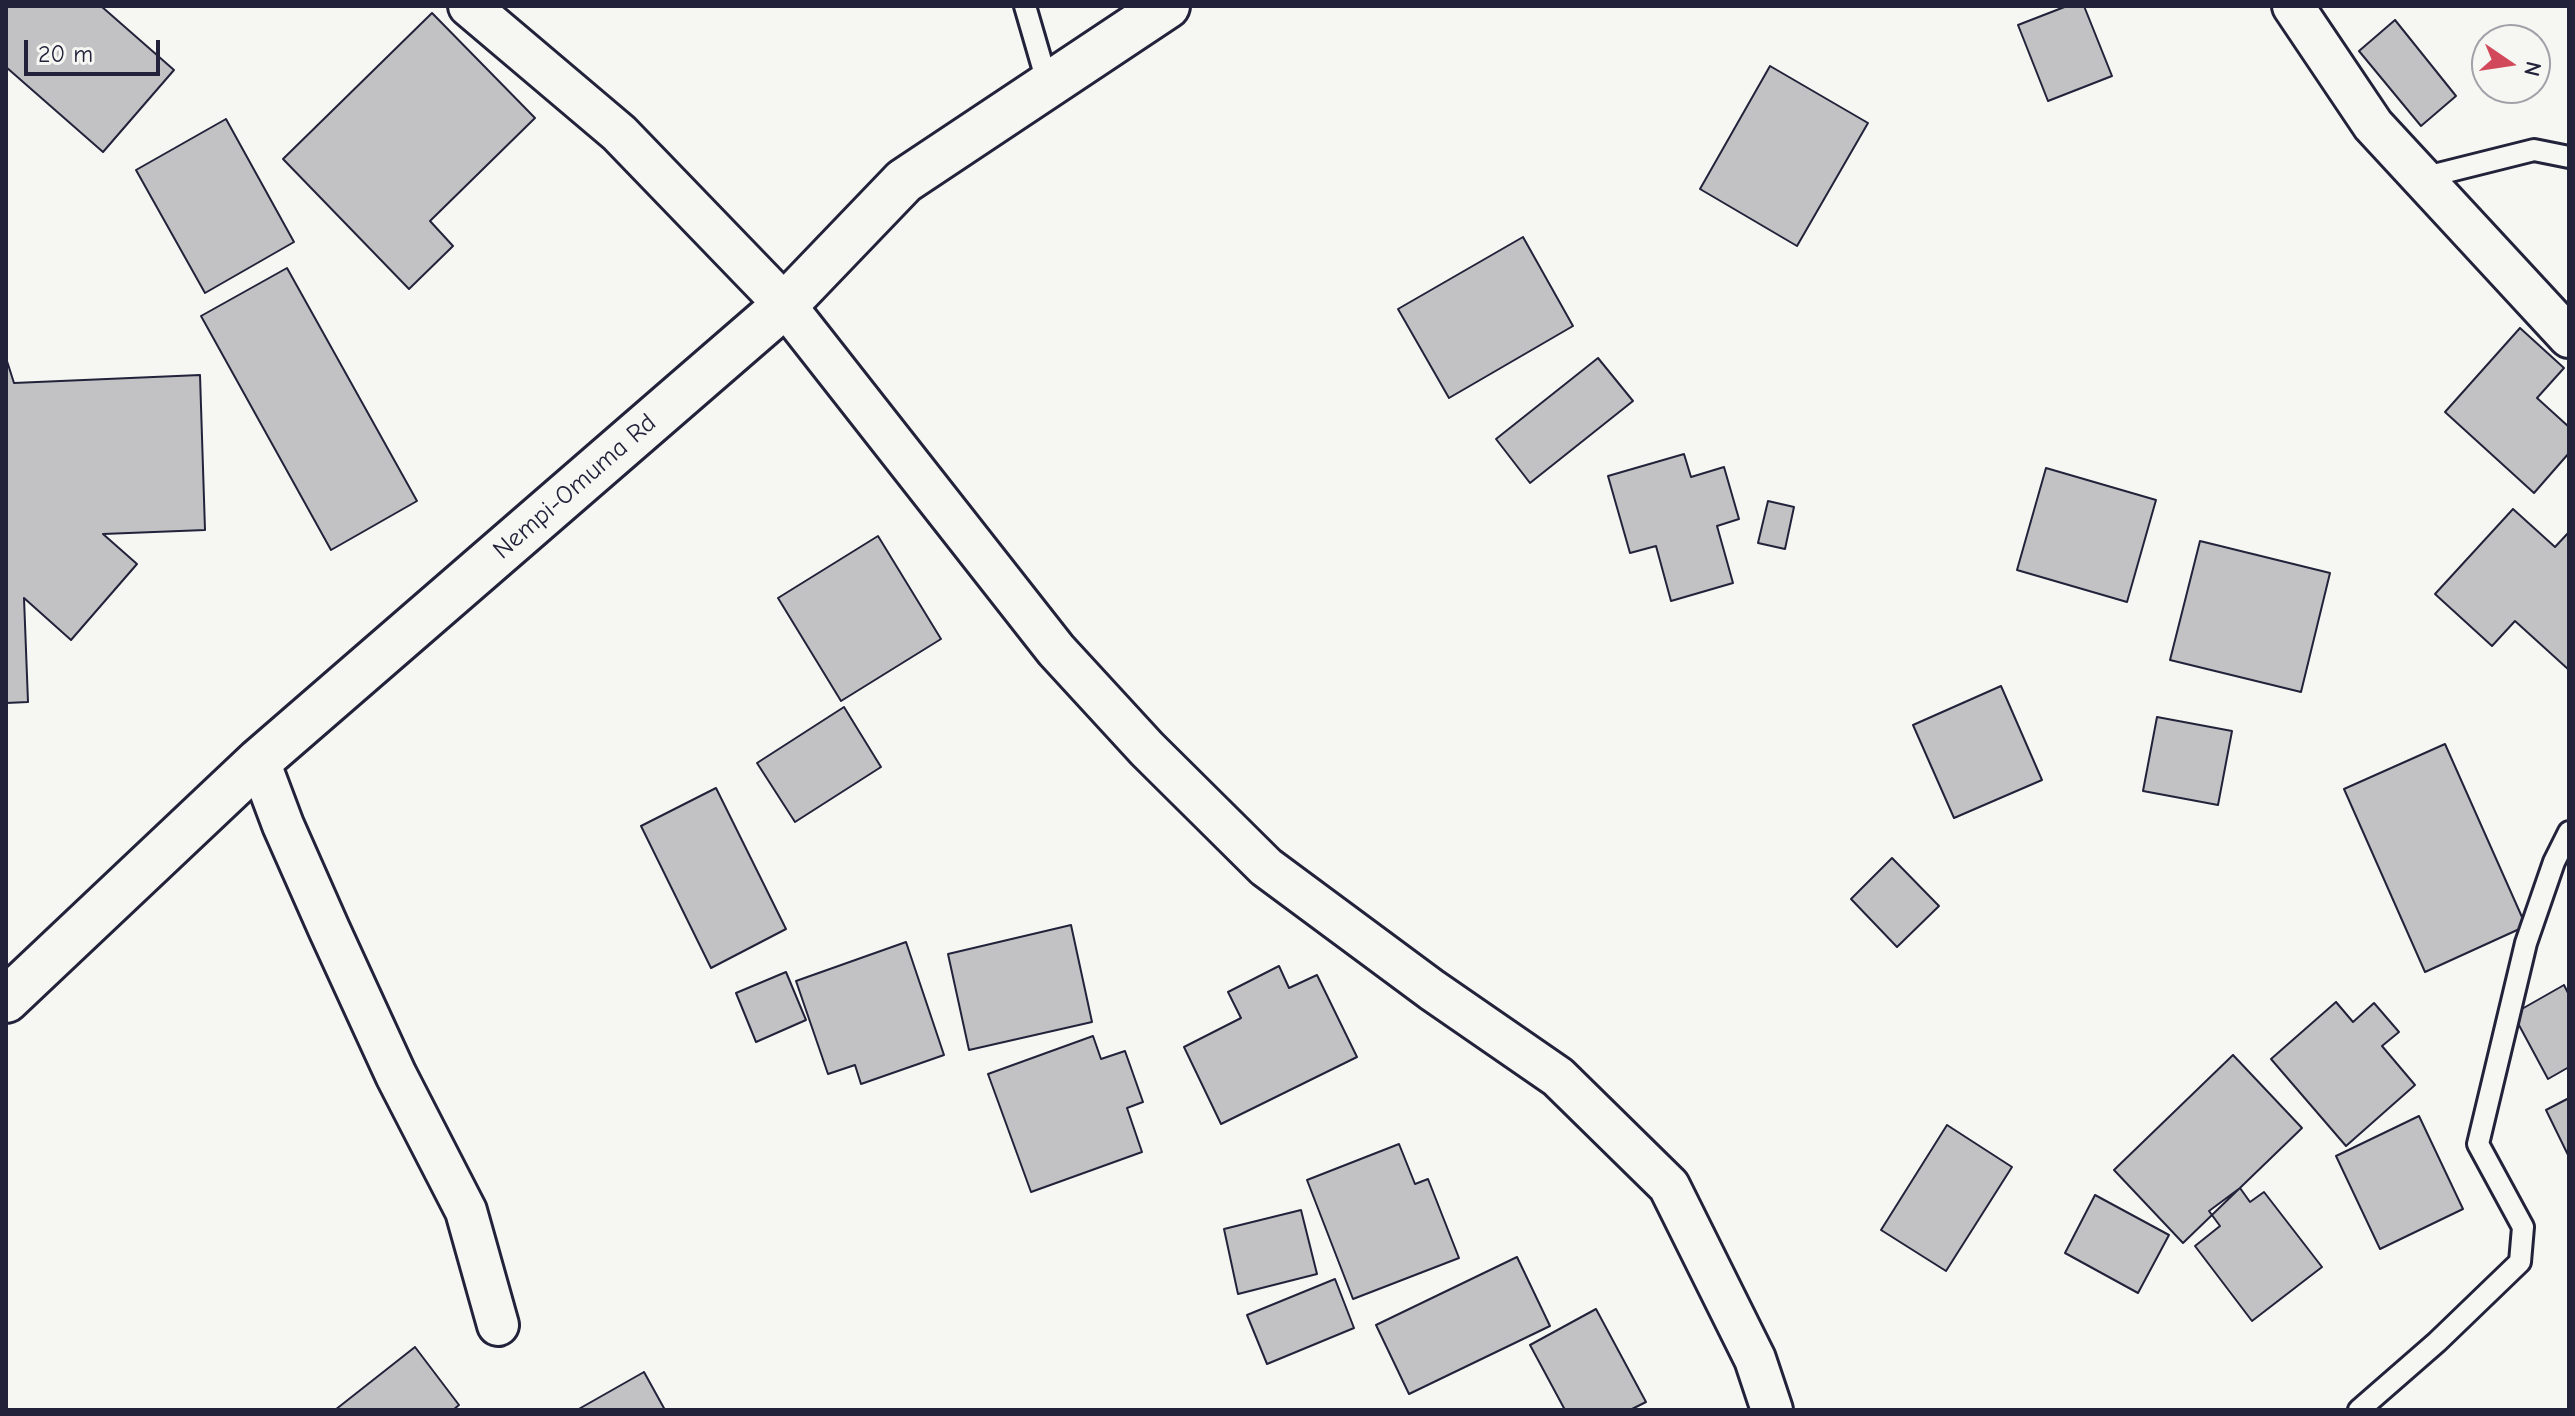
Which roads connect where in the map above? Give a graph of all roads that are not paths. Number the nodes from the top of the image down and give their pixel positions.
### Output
1 (469, 6) edge
2 (1025, 6) edge
3 (1167, 6) edge
4 (2293, 6) edge
5 (1048, 85) junction
6 (2569, 157) edge
7 (2422, 178) junction
8 (785, 305) junction
9 (2569, 337) edge
10 (259, 761) junction
11 (2569, 832) edge
12 (6, 1000) edge
13 (498, 1325) dead end
14 (1772, 1410) edge
15 (2359, 1410) edge

1 - 8 street
2 - 5 lane
3 - 5 street, Nempi-Omuma Rd
4 - 7 street
5 - 8 street, Nempi-Omuma Rd
6 - 7 lane
7 - 9 street
8 - 10 street, Nempi-Omuma Rd
8 - 14 street
10 - 12 street, Nempi-Omuma Rd
10 - 13 street
11 - 15 lane

